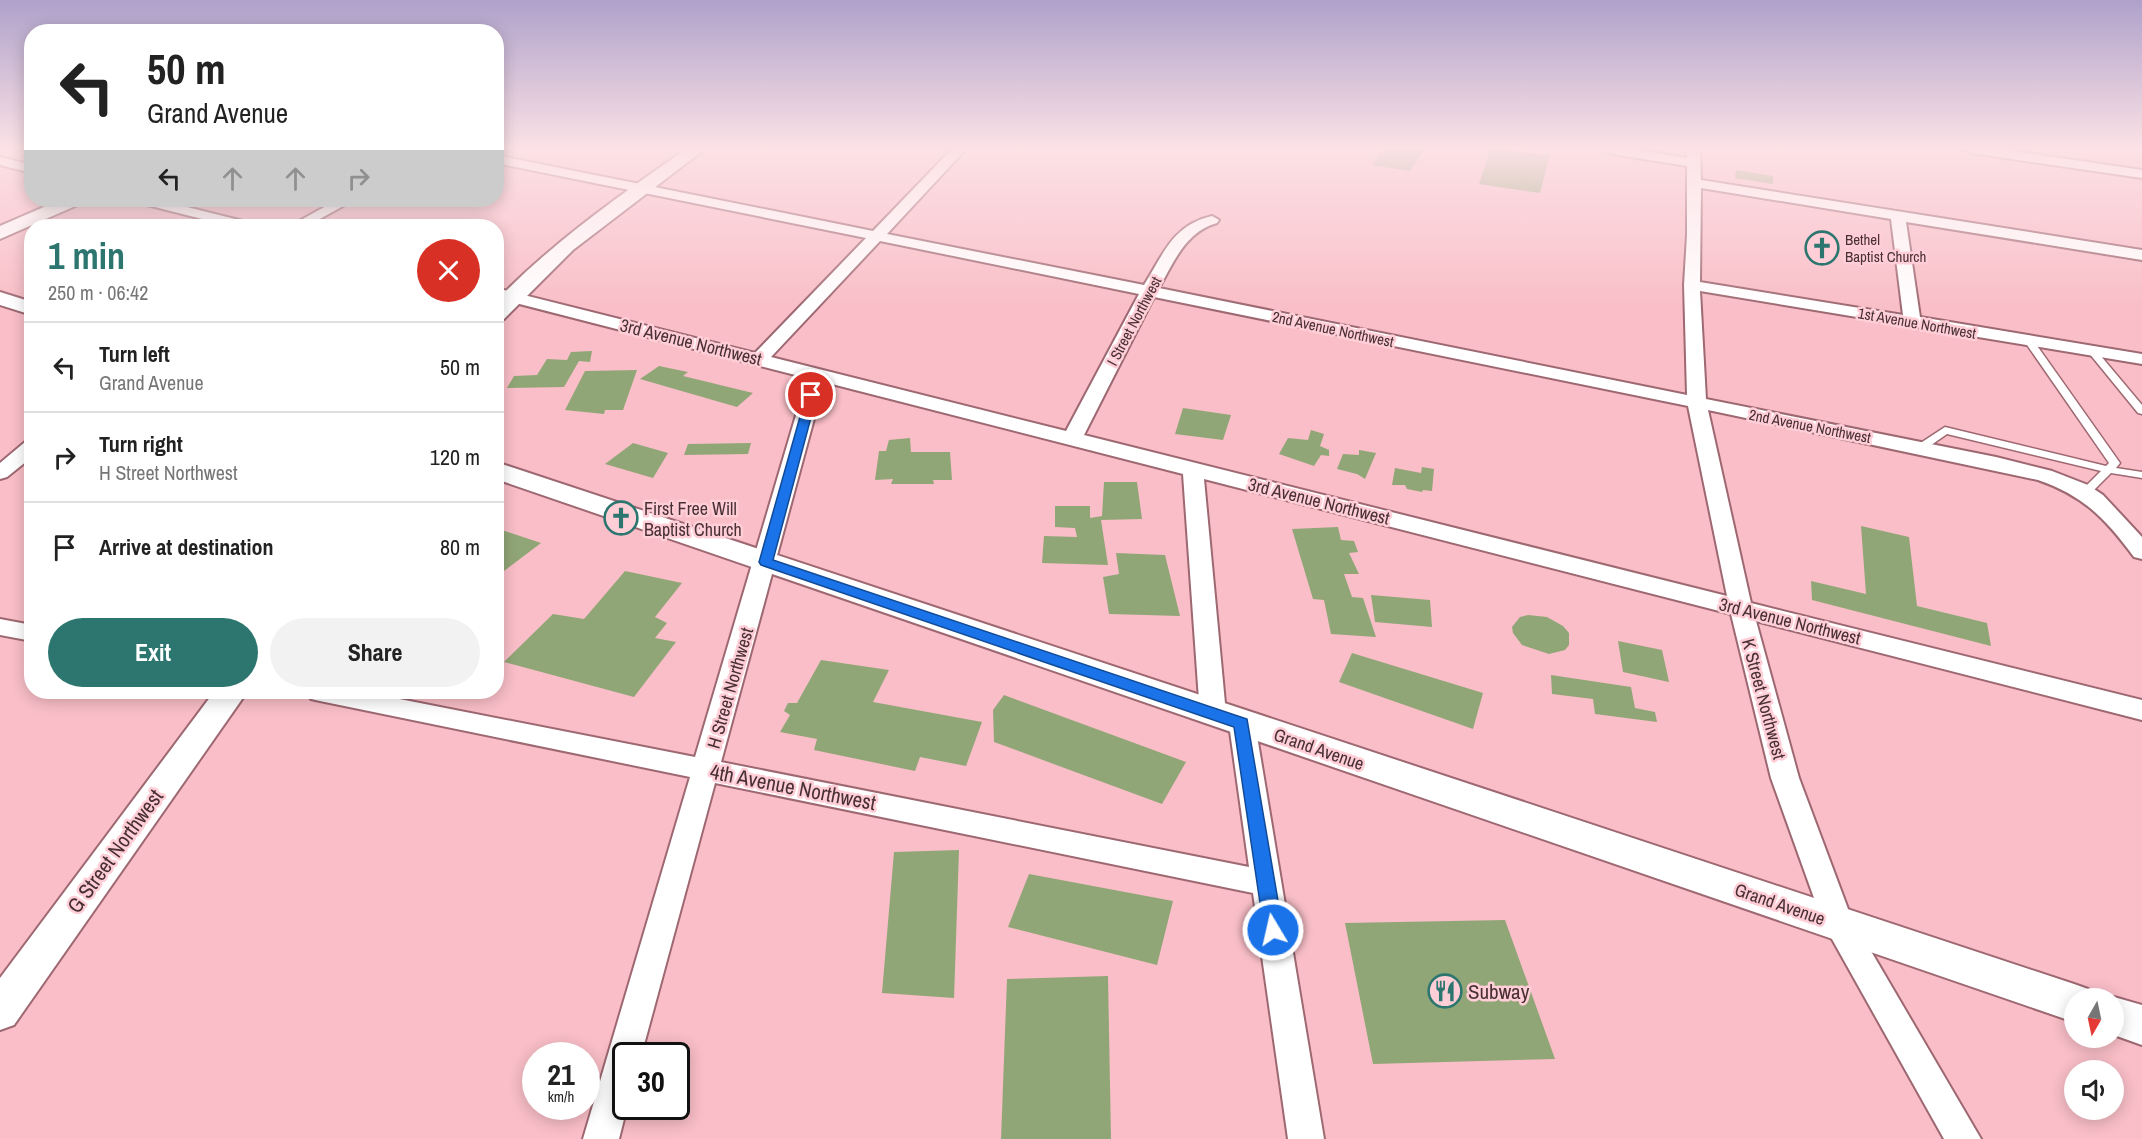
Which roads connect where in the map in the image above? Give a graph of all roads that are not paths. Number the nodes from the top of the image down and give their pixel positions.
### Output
1 (623, 202) edge
2 (706, 202) edge
3 (909, 202) edge
4 (1694, 202) edge
5 (1842, 202) edge
6 (59, 207) edge
7 (171, 207) edge
8 (334, 207) edge
9 (1898, 216) junction
10 (32, 219) edge
11 (219, 219) edge
12 (310, 219) edge
13 (1212, 220) dead end
14 (24, 222) edge
15 (0, 233) edge
16 (877, 236) junction
17 (2142, 255) edge
18 (1692, 285) junction
19 (1149, 291) junction
20 (504, 295) edge
21 (0, 298) edge
22 (24, 306) edge
23 (1912, 322) junction
24 (2030, 342) junction
25 (2091, 351) junction
26 (759, 359) junction
27 (2142, 359) edge
28 (817, 374) junction
29 (1697, 404) junction
30 (2142, 411) edge
31 (1072, 439) junction
32 (1920, 448) junction
33 (24, 453) edge
34 (1193, 470) junction
35 (2109, 470) junction
36 (0, 473) edge
37 (504, 473) edge
38 (2142, 475) edge
39 (2087, 491) junction
40 (2142, 552) edge
41 (766, 562) junction
42 (1741, 608) junction
43 (0, 627) edge
44 (24, 632) edge
45 (226, 699) edge
46 (355, 699) edge
47 (2142, 710) edge
48 (1228, 719) junction
49 (706, 770) junction
50 (1266, 883) junction
51 (1838, 923) junction
52 (2064, 999) edge
53 (0, 1011) edge
54 (2124, 1019) edge
55 (2142, 1025) edge
56 (601, 1139) edge
57 (1305, 1139) edge
58 (1963, 1139) edge

1 - 20 street
2 - 16 street, 2nd Avenue Northwest
3 - 16 street
4 - 18 street, K Street Northwest
5 - 9 street
6 - 10 street
7 - 11 street
8 - 12 street
9 - 17 street
9 - 23 street
13 - 19 street, I Street Northwest
14 - 15 street
16 - 19 street, 2nd Avenue Northwest
16 - 26 street
18 - 23 street, 1st Avenue Northwest
18 - 29 street, K Street Northwest
19 - 29 street, 2nd Avenue Northwest
19 - 31 street, I Street Northwest
20 - 26 street, 3rd Avenue Northwest
21 - 22 street
23 - 24 street, 1st Avenue Northwest
24 - 25 street, 1st Avenue Northwest
24 - 35 lane
25 - 27 street, 1st Avenue Northwest
25 - 30 lane
26 - 28 street, 3rd Avenue Northwest
28 - 31 street, 3rd Avenue Northwest
28 - 41 street, H Street Northwest
29 - 32 street, 2nd Avenue Northwest
29 - 42 street, K Street Northwest
31 - 34 street, 3rd Avenue Northwest
32 - 35 lane
32 - 39 street, 2nd Avenue Northwest
33 - 36 street
34 - 42 street, 3rd Avenue Northwest
34 - 48 street
35 - 38 lane
35 - 39 lane
37 - 41 street, Grand Avenue
39 - 40 street, 2nd Avenue Northwest
41 - 48 street, Grand Avenue
41 - 49 street, H Street Northwest
42 - 47 street, 3rd Avenue Northwest
42 - 51 street, K Street Northwest
43 - 44 street
45 - 53 street, G Street Northwest
46 - 49 street, 4th Avenue Northwest
48 - 50 street
48 - 51 street, Grand Avenue
49 - 50 street, 4th Avenue Northwest
49 - 56 street, H Street Northwest
50 - 57 street
51 - 52 street, Grand Avenue
51 - 58 street, K Street Northwest
54 - 55 street

